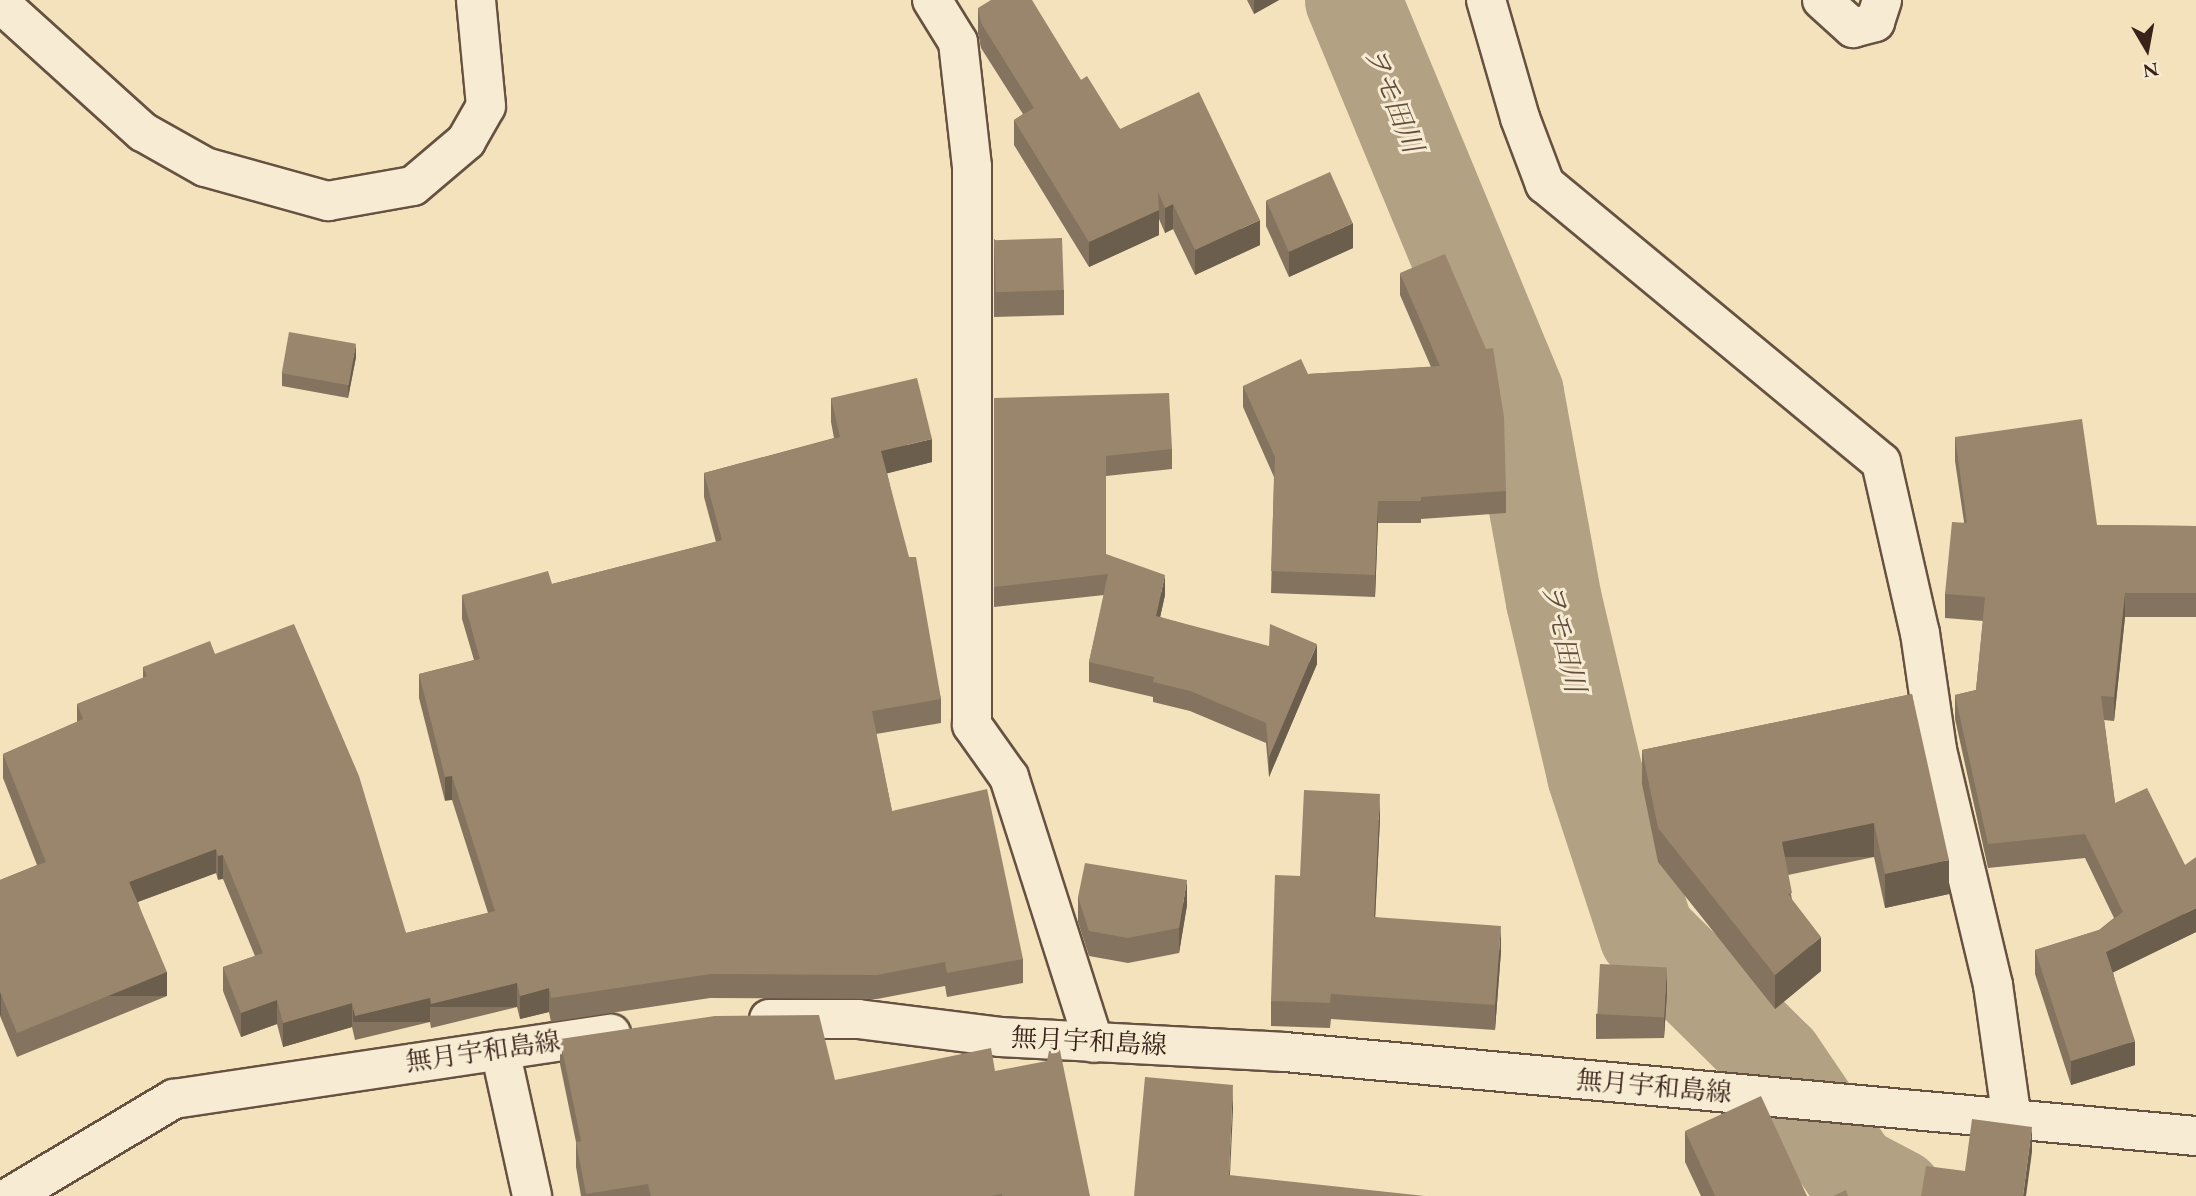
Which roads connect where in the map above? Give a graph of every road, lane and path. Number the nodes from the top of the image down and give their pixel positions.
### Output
1 (476, 0) edge
2 (932, 0) edge
3 (1486, 0) edge
4 (1822, 0) edge
5 (1882, 0) edge
6 (0, 3) edge
7 (727, 1020) edge
8 (647, 1029) edge
9 (1094, 1042) junction
10 (500, 1050) junction
11 (2012, 1120) junction
12 (2196, 1136) edge
13 (11, 1196) edge
14 (532, 1196) edge

1 - 6 street
2 - 9 street
3 - 11 street
4 - 5 street
7 - 9 street, 無月宇和島線
8 - 10 street, 無月宇和島線
9 - 11 street, 無月宇和島線
10 - 13 street, 無月宇和島線
10 - 14 street
11 - 12 street, 無月宇和島線

